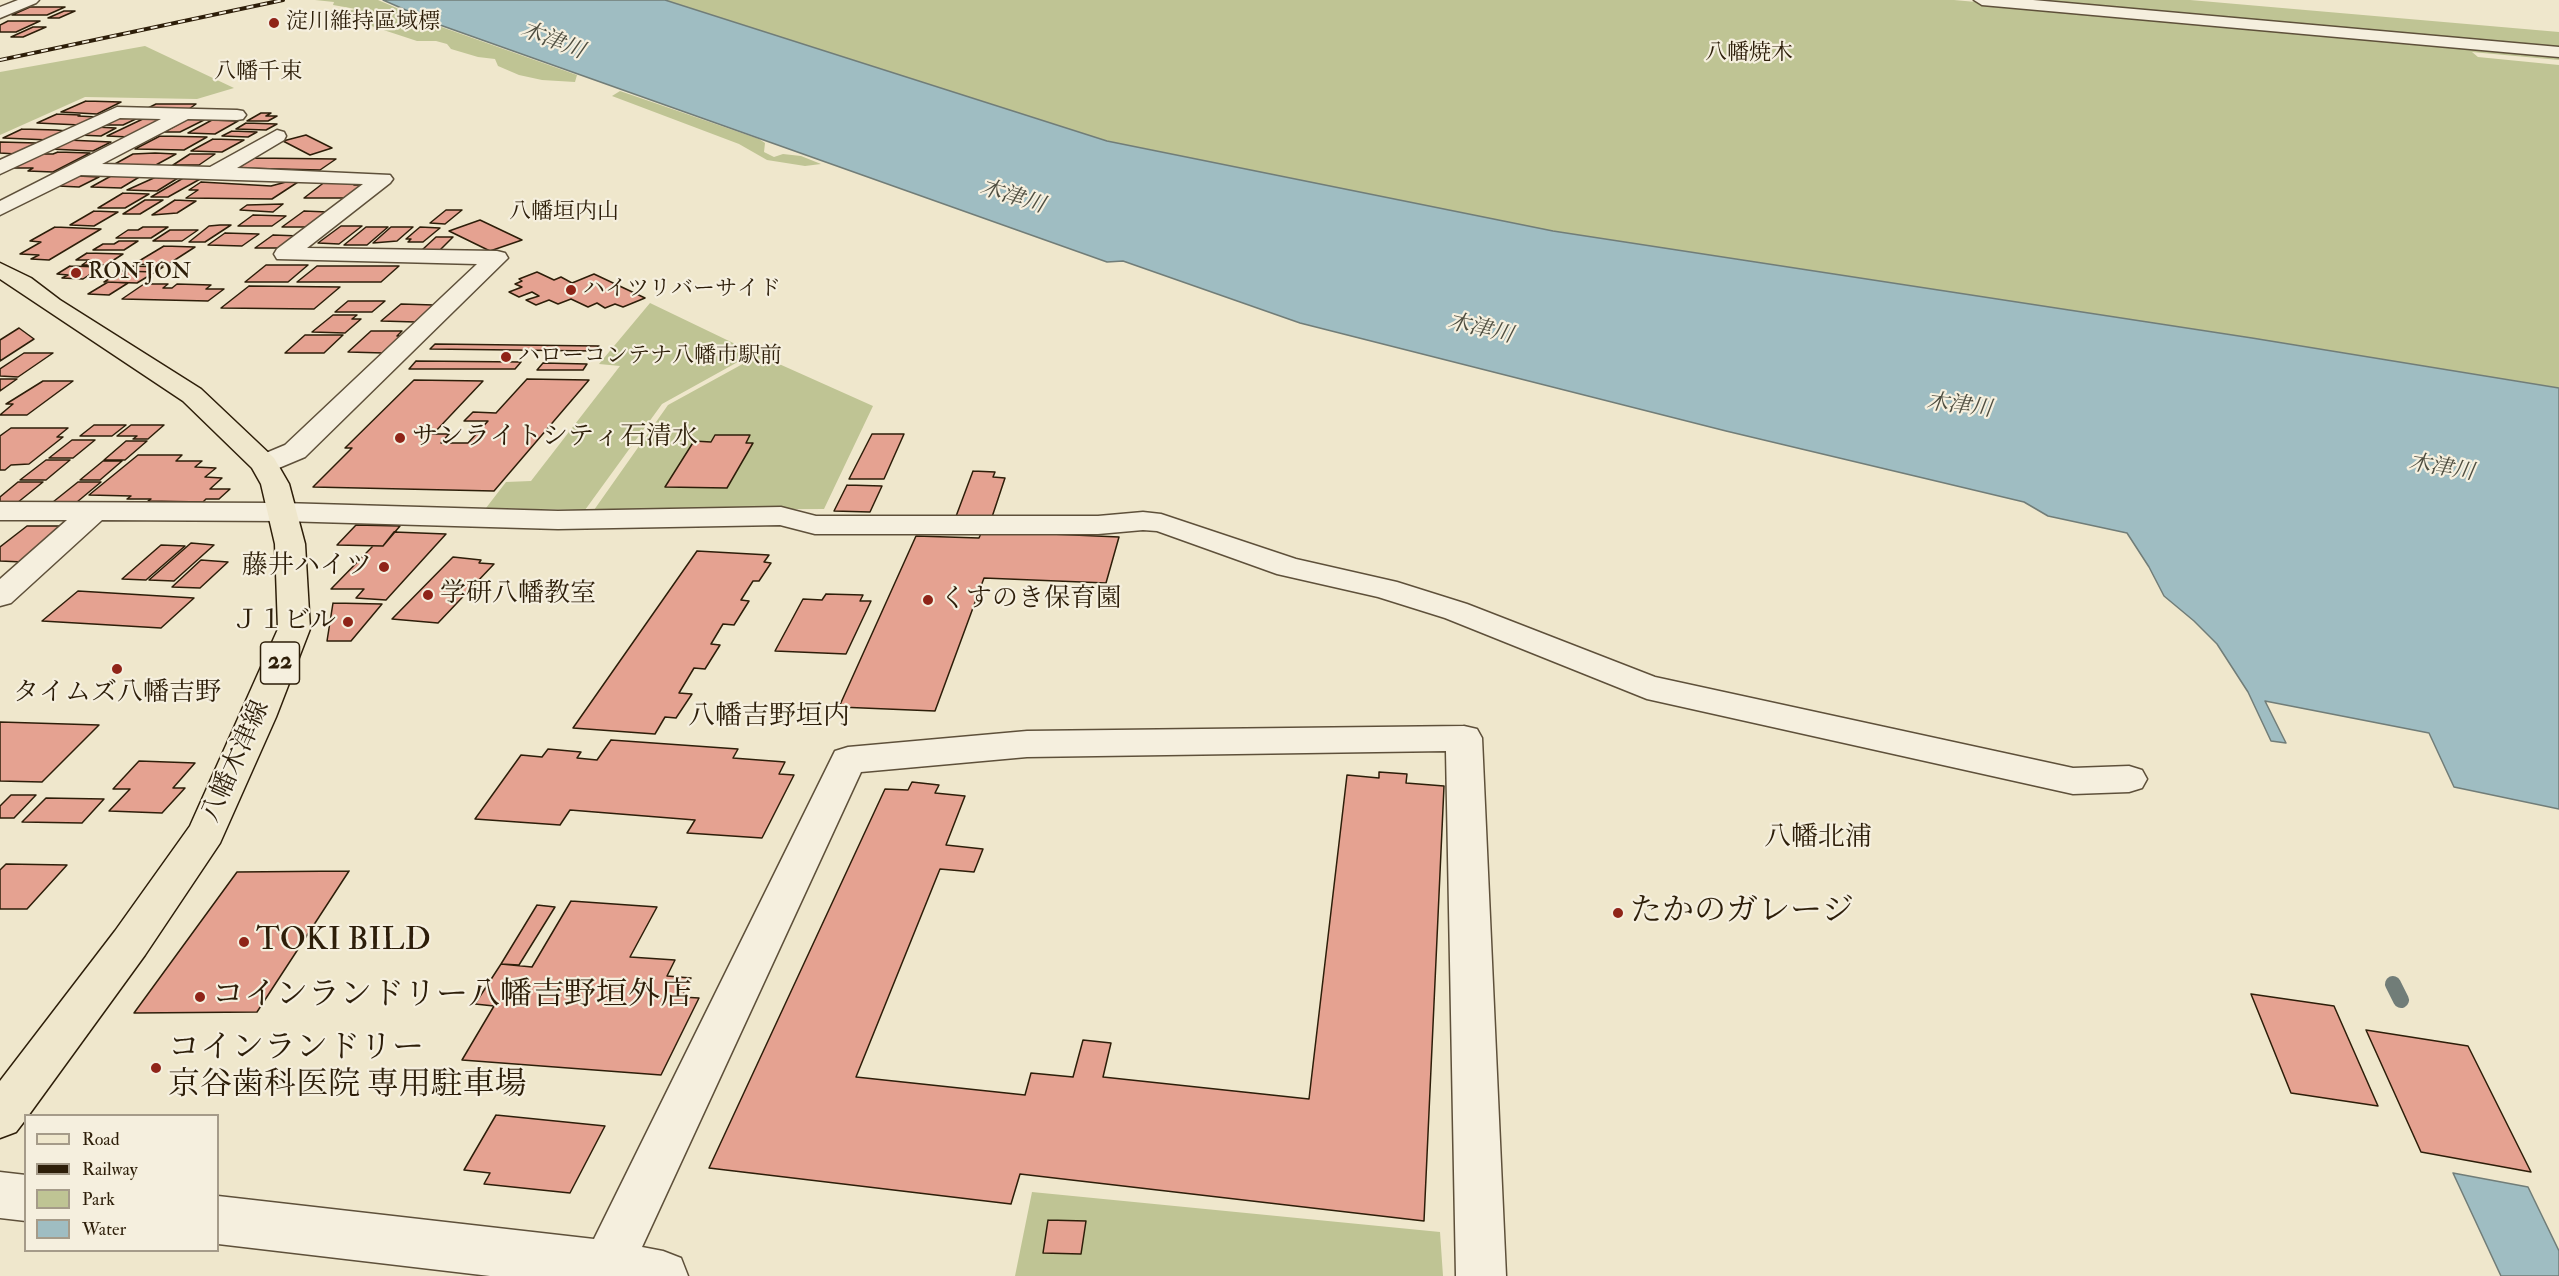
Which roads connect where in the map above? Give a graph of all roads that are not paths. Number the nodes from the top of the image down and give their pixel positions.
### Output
1 (31, 0) edge
2 (1982, 0) edge
3 (0, 13) edge
4 (2559, 52) edge
5 (184, 114) junction
6 (237, 115) dead end
7 (278, 135) dead end
8 (0, 168) edge
9 (72, 173) junction
10 (215, 173) junction
11 (0, 174) edge
12 (0, 209) edge
13 (0, 270) edge
14 (264, 464) junction
15 (13, 511) edge
16 (95, 511) junction
17 (282, 512) junction
18 (0, 532) edge
19 (0, 596) edge
20 (2129, 779) dead end
21 (0, 1117) edge
22 (0, 1195) edge
23 (24, 1198) edge
24 (219, 1220) edge
25 (608, 1264) junction
26 (663, 1276) edge
27 (1481, 1276) edge

1 - 3 street
2 - 4 street
5 - 6 street
5 - 8 street
5 - 9 street
7 - 10 street
9 - 10 street
9 - 11 street
9 - 12 street
10 - 14 street
13 - 14 main road, 八幡木津線 / 22
14 - 17 main road, 八幡木津線 / 22
15 - 16 street
15 - 18 street
16 - 17 street
16 - 19 street
17 - 20 street
17 - 21 main road, 八幡木津線 / 22
22 - 23 street
24 - 25 street
25 - 26 street
25 - 27 street

